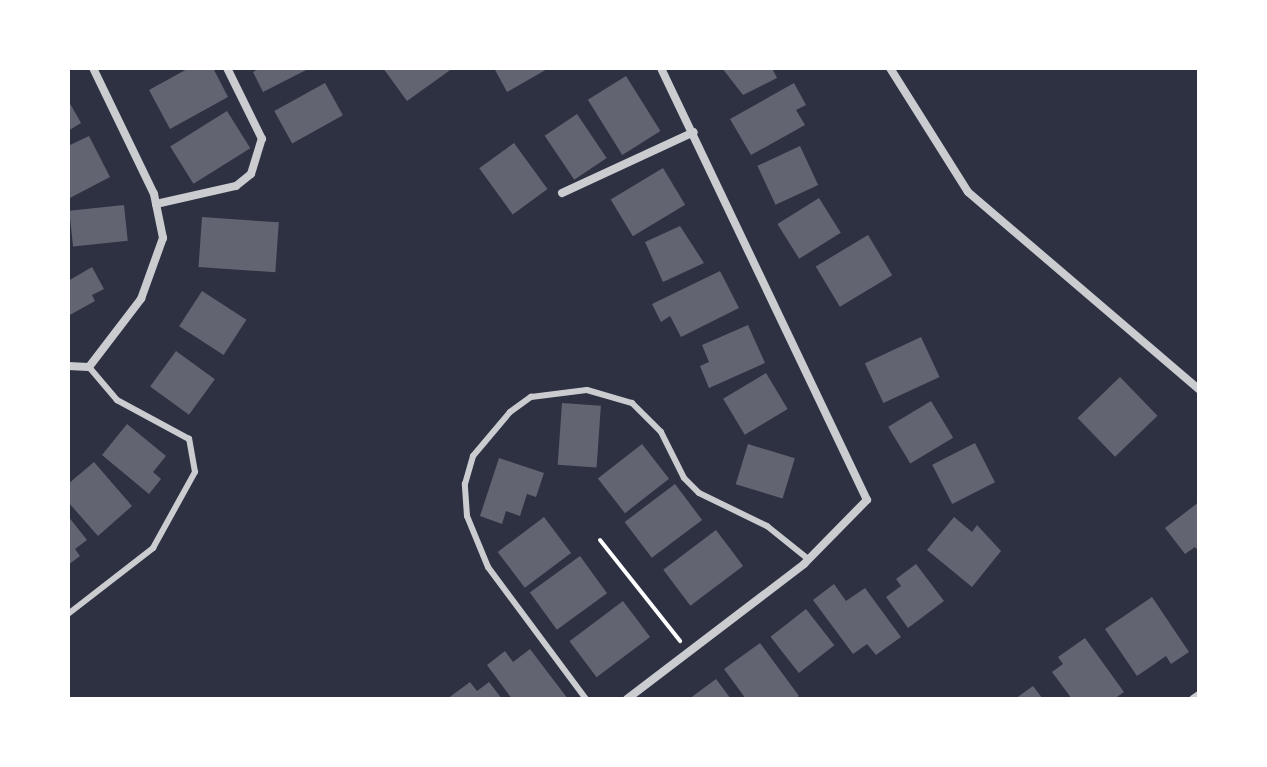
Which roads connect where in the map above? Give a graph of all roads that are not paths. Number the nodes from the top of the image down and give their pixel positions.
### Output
1 (93, 68) edge
2 (227, 68) edge
3 (661, 68) edge
4 (890, 68) edge
5 (694, 132) junction
6 (562, 193) dead end
7 (156, 204) junction
8 (68, 366) edge
9 (89, 367) junction
10 (1199, 389) edge
11 (808, 559) junction
12 (68, 614) edge
13 (1199, 695) edge
14 (586, 699) edge
15 (627, 699) edge
16 (1193, 699) edge

1 - 7 street
2 - 7 street
3 - 5 street
4 - 10 street
5 - 6 street
5 - 11 street
7 - 9 street
8 - 9 street
9 - 12 lane
11 - 14 lane
11 - 15 street
13 - 16 street

